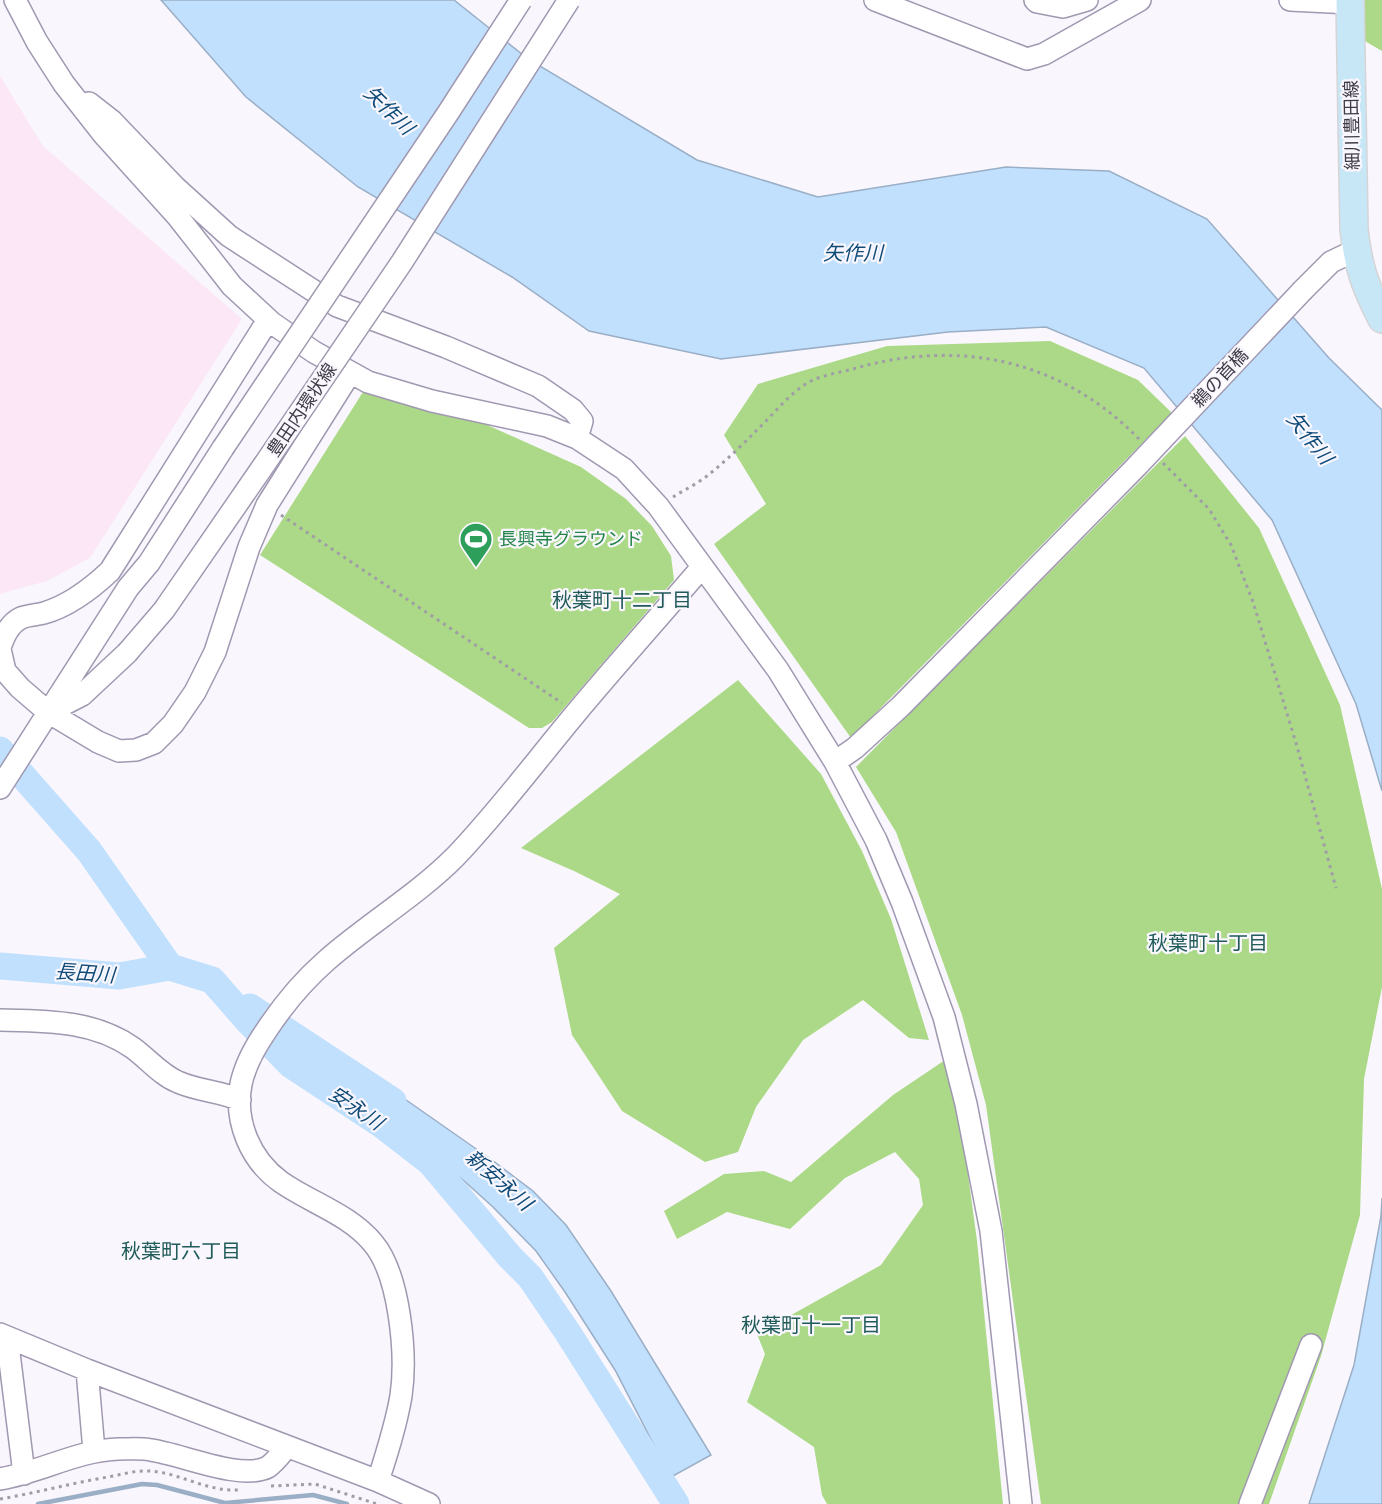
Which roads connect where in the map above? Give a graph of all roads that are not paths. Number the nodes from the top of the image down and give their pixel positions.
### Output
1 (15, 0) edge
2 (521, 0) edge
3 (569, 0) edge
4 (874, 0) edge
5 (1035, 0) edge
6 (1087, 0) edge
7 (1140, 0) edge
8 (1290, 0) edge
9 (1350, 1) edge
10 (64, 84) junction
11 (1356, 250) junction
12 (1382, 319) edge
13 (268, 320) junction
14 (350, 373) junction
15 (577, 438) junction
16 (702, 567) junction
17 (0, 649) edge
18 (48, 712) junction
19 (835, 762) junction
20 (0, 788) edge
21 (0, 1020) edge
22 (240, 1100) junction
23 (4, 1336) edge
24 (1311, 1345) dead end
25 (87, 1370) junction
26 (287, 1447) junction
27 (94, 1451) junction
28 (24, 1474) junction
29 (0, 1479) edge
30 (378, 1481) junction
31 (429, 1504) edge
32 (1021, 1504) edge
33 (1250, 1504) edge

1 - 10 street
2 - 18 street, bridge
3 - 18 street, 豊田内環状線, bridge
4 - 7 street
5 - 6 street
8 - 9 street
9 - 11 main road, 細川豊田線
10 - 13 street
10 - 15 street
11 - 12 main road, 細川豊田線
11 - 19 street, 鵜の首橋, bridge
13 - 14 street
13 - 17 street
14 - 15 street
14 - 18 street
15 - 16 street
16 - 19 street
16 - 22 street
17 - 18 street
18 - 20 street
19 - 32 street
21 - 22 street
22 - 30 street
23 - 25 street
23 - 28 street
24 - 33 street
25 - 26 street
25 - 27 street
26 - 27 street
26 - 30 street
27 - 28 street
28 - 29 street
30 - 31 street

